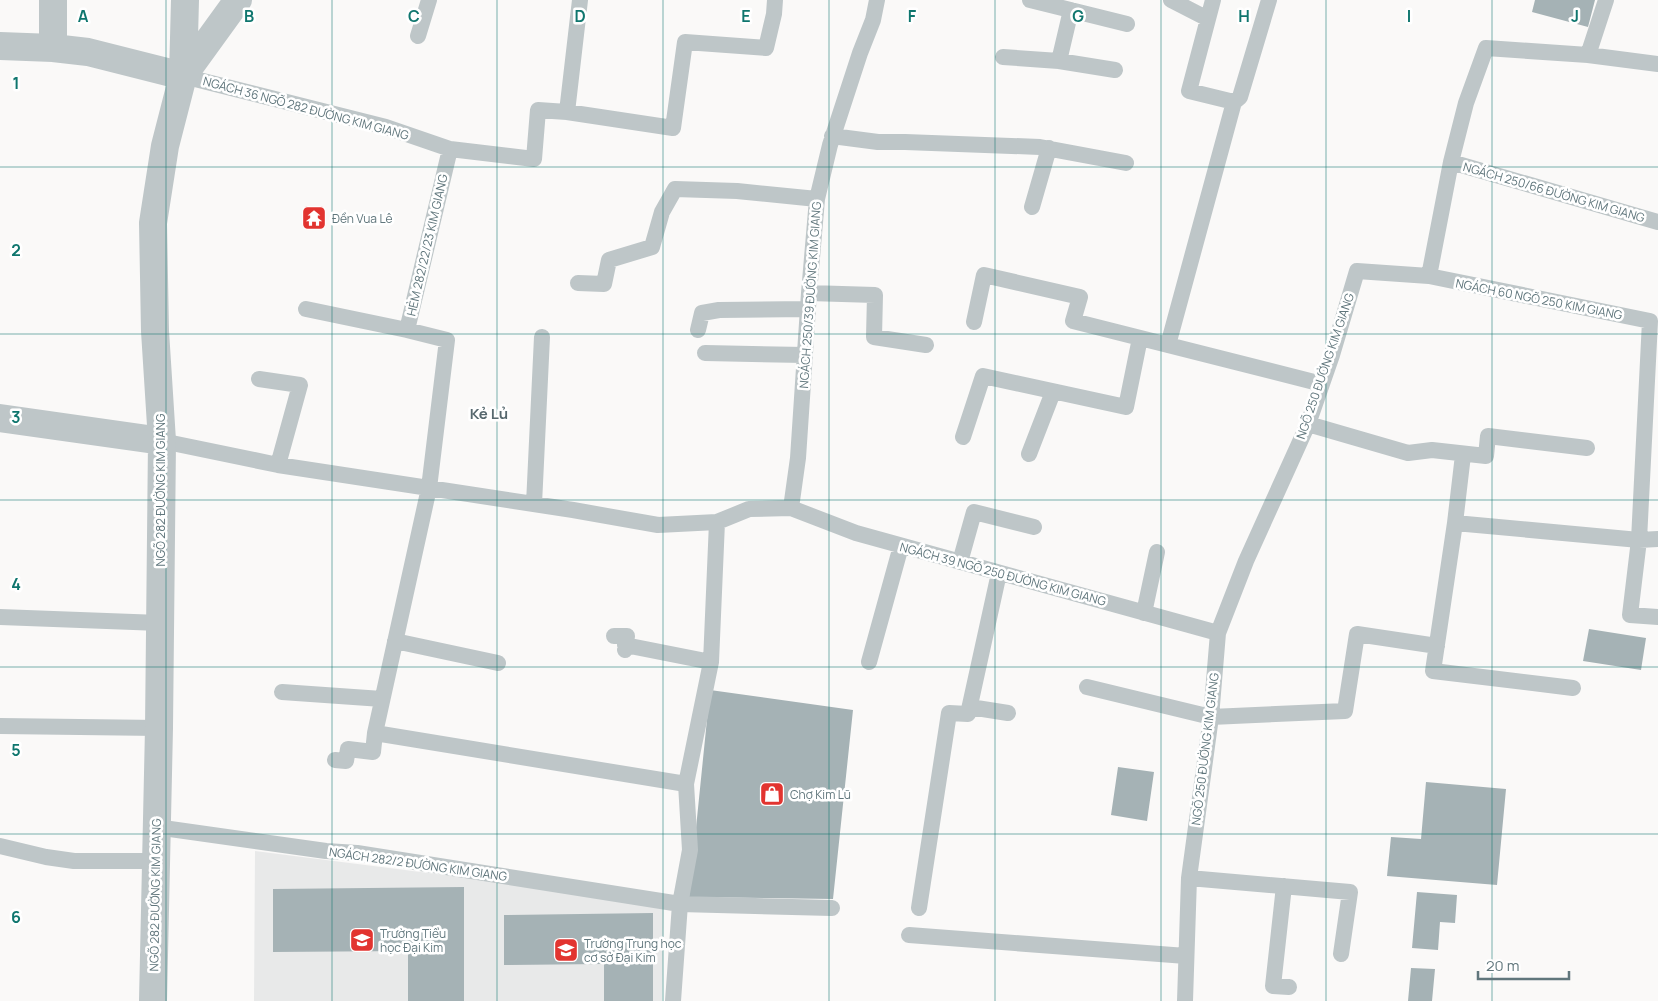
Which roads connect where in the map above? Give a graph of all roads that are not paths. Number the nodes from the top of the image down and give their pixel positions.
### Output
1 (53, 0) edge
2 (185, 0) edge
3 (238, 0) edge
4 (429, 0) edge
5 (580, 0) edge
6 (775, 0) edge
7 (877, 0) edge
8 (1030, 0) edge
9 (1171, 0) edge
10 (1213, 0) edge
11 (1268, 0) edge
12 (1606, 0) edge
13 (1078, 8) edge
14 (1208, 19) junction
15 (1126, 24) dead end
16 (418, 36) dead end
17 (0, 46) edge
18 (53, 48) junction
19 (1588, 55) junction
20 (1003, 57) dead end
21 (1059, 60) junction
22 (1658, 64) edge
23 (1115, 70) dead end
24 (184, 76) junction
25 (1234, 102) junction
26 (567, 112) junction
27 (832, 136) junction
28 (1049, 148) junction
29 (450, 149) junction
30 (1451, 162) junction
31 (1126, 163) dead end
32 (817, 199) junction
33 (1032, 207) dead end
34 (1658, 222) edge
35 (1429, 276) junction
36 (578, 283) dead end
37 (808, 301) junction
38 (306, 309) dead end
39 (974, 322) dead end
40 (407, 330) junction
41 (698, 330) dead end
42 (542, 337) dead end
43 (1140, 338) junction
44 (926, 345) dead end
45 (1168, 345) junction
46 (705, 353) dead end
47 (805, 355) junction
48 (259, 379) dead end
49 (1322, 384) junction
50 (1053, 392) junction
51 (0, 418) edge
52 (1308, 424) junction
53 (964, 438) dead end
54 (162, 440) junction
55 (1587, 448) dead end
56 (1029, 454) dead end
57 (1463, 455) junction
58 (278, 465) junction
59 (429, 488) junction
60 (534, 504) junction
61 (791, 508) junction
62 (717, 522) junction
63 (1455, 523) junction
64 (1034, 527) dead end
65 (1658, 539) edge
66 (1640, 540) junction
67 (901, 546) junction
68 (1156, 552) dead end
69 (960, 562) junction
70 (999, 573) junction
71 (1144, 613) junction
72 (0, 617) edge
73 (1658, 617) edge
74 (160, 624) junction
75 (1218, 632) junction
76 (395, 641) junction
77 (621, 645) dead end
78 (1437, 646) junction
79 (711, 662) junction
80 (869, 662) dead end
81 (498, 663) dead end
82 (1087, 687) dead end
83 (1574, 688) dead end
84 (282, 692) dead end
85 (382, 699) junction
86 (970, 707) junction
87 (1008, 713) dead end
88 (1210, 717) junction
89 (0, 726) edge
90 (159, 728) junction
91 (375, 734) junction
92 (335, 760) dead end
93 (686, 784) junction
94 (156, 827) junction
95 (0, 846) edge
96 (156, 861) junction
97 (1189, 878) junction
98 (1284, 886) junction
99 (680, 904) junction
100 (832, 908) dead end
101 (918, 908) dead end
102 (909, 936) dead end
103 (1341, 954) dead end
104 (1186, 956) junction
105 (1289, 986) dead end
106 (153, 1001) edge
107 (673, 1001) edge
108 (1185, 1001) edge

1 - 18 street
2 - 24 street
3 - 24 street, NGÕ 282 ĐƯỜNG KIM GIANG
4 - 16 lane
5 - 26 lane
6 - 26 lane, NGÁCH 36 NGÕ 282 ĐƯỜNG KIM GIANG
7 - 27 lane, NGÁCH 250/39 ĐƯỜNG KIM GIANG
8 - 13 lane
9 - 14 lane
10 - 14 lane
11 - 25 lane
12 - 19 lane
13 - 15 lane
13 - 21 lane
14 - 25 lane
17 - 18 street
18 - 24 street
19 - 22 lane
19 - 30 lane
20 - 21 lane
21 - 23 lane
24 - 29 lane, NGÁCH 36 NGÕ 282 ĐƯỜNG KIM GIANG
24 - 54 street, NGÕ 282 ĐƯỜNG KIM GIANG
25 - 45 lane
26 - 29 lane, NGÁCH 36 NGÕ 282 ĐƯỜNG KIM GIANG
27 - 28 lane
27 - 32 lane, NGÁCH 250/39 ĐƯỜNG KIM GIANG
28 - 31 lane
28 - 33 lane
29 - 40 lane, HẺM 282/22/23 KIM GIANG
30 - 34 lane, NGÁCH 250/66 ĐƯỜNG KIM GIANG
30 - 35 lane
32 - 36 lane
32 - 37 lane, NGÁCH 250/39 ĐƯỜNG KIM GIANG
35 - 49 lane, NGÕ 250 ĐƯỜNG KIM GIANG
35 - 66 lane, NGÁCH 60 NGÕ 250 KIM GIANG
37 - 41 lane
37 - 44 lane
37 - 47 lane, NGÁCH 250/39 ĐƯỜNG KIM GIANG
38 - 40 lane
39 - 43 lane
40 - 59 lane, HẺM 282/22/23 KIM GIANG
42 - 60 lane
43 - 45 lane
43 - 50 lane
45 - 49 lane
46 - 47 lane
47 - 61 lane, NGÁCH 250/39 ĐƯỜNG KIM GIANG
48 - 58 lane
49 - 52 lane, NGÕ 250 ĐƯỜNG KIM GIANG
50 - 53 lane
50 - 56 lane
51 - 54 street
52 - 57 lane
52 - 75 lane, NGÕ 250 ĐƯỜNG KIM GIANG
54 - 58 lane
54 - 74 street, NGÕ 282 ĐƯỜNG KIM GIANG
55 - 57 lane
57 - 63 lane
58 - 59 lane
59 - 60 lane
59 - 76 lane
60 - 62 lane
61 - 62 lane
61 - 67 lane, NGÁCH 39 NGÕ 250 ĐƯỜNG KIM GIANG
62 - 79 lane
63 - 66 lane
63 - 78 lane
64 - 69 lane
65 - 66 lane
66 - 73 lane
67 - 69 lane, NGÁCH 39 NGÕ 250 ĐƯỜNG KIM GIANG
67 - 80 lane
68 - 71 lane
69 - 70 lane, NGÁCH 39 NGÕ 250 ĐƯỜNG KIM GIANG
70 - 71 lane, NGÁCH 39 NGÕ 250 ĐƯỜNG KIM GIANG
70 - 86 lane
71 - 75 lane, NGÁCH 39 NGÕ 250 ĐƯỜNG KIM GIANG
72 - 74 lane
74 - 90 street, NGÕ 282 ĐƯỜNG KIM GIANG
75 - 88 lane, NGÕ 250 ĐƯỜNG KIM GIANG
76 - 81 lane
76 - 85 lane
77 - 79 lane
78 - 83 lane
78 - 88 lane
79 - 93 lane
82 - 88 lane
84 - 85 lane
85 - 91 lane
86 - 87 lane
86 - 101 lane
88 - 97 lane, NGÕ 250 ĐƯỜNG KIM GIANG
89 - 90 lane
90 - 94 street, NGÕ 282 ĐƯỜNG KIM GIANG
91 - 92 lane
91 - 93 lane
93 - 99 lane
94 - 96 street, NGÕ 282 ĐƯỜNG KIM GIANG
94 - 99 lane, NGÁCH 282/2 ĐƯỜNG KIM GIANG
95 - 96 lane
96 - 106 street, NGÕ 282 ĐƯỜNG KIM GIANG
97 - 98 lane
97 - 104 lane, NGÕ 250 ĐƯỜNG KIM GIANG
98 - 103 lane
98 - 105 lane
99 - 100 lane, NGÁCH 282/2 ĐƯỜNG KIM GIANG
99 - 107 lane
102 - 104 lane
104 - 108 lane, NGÕ 250 ĐƯỜNG KIM GIANG

